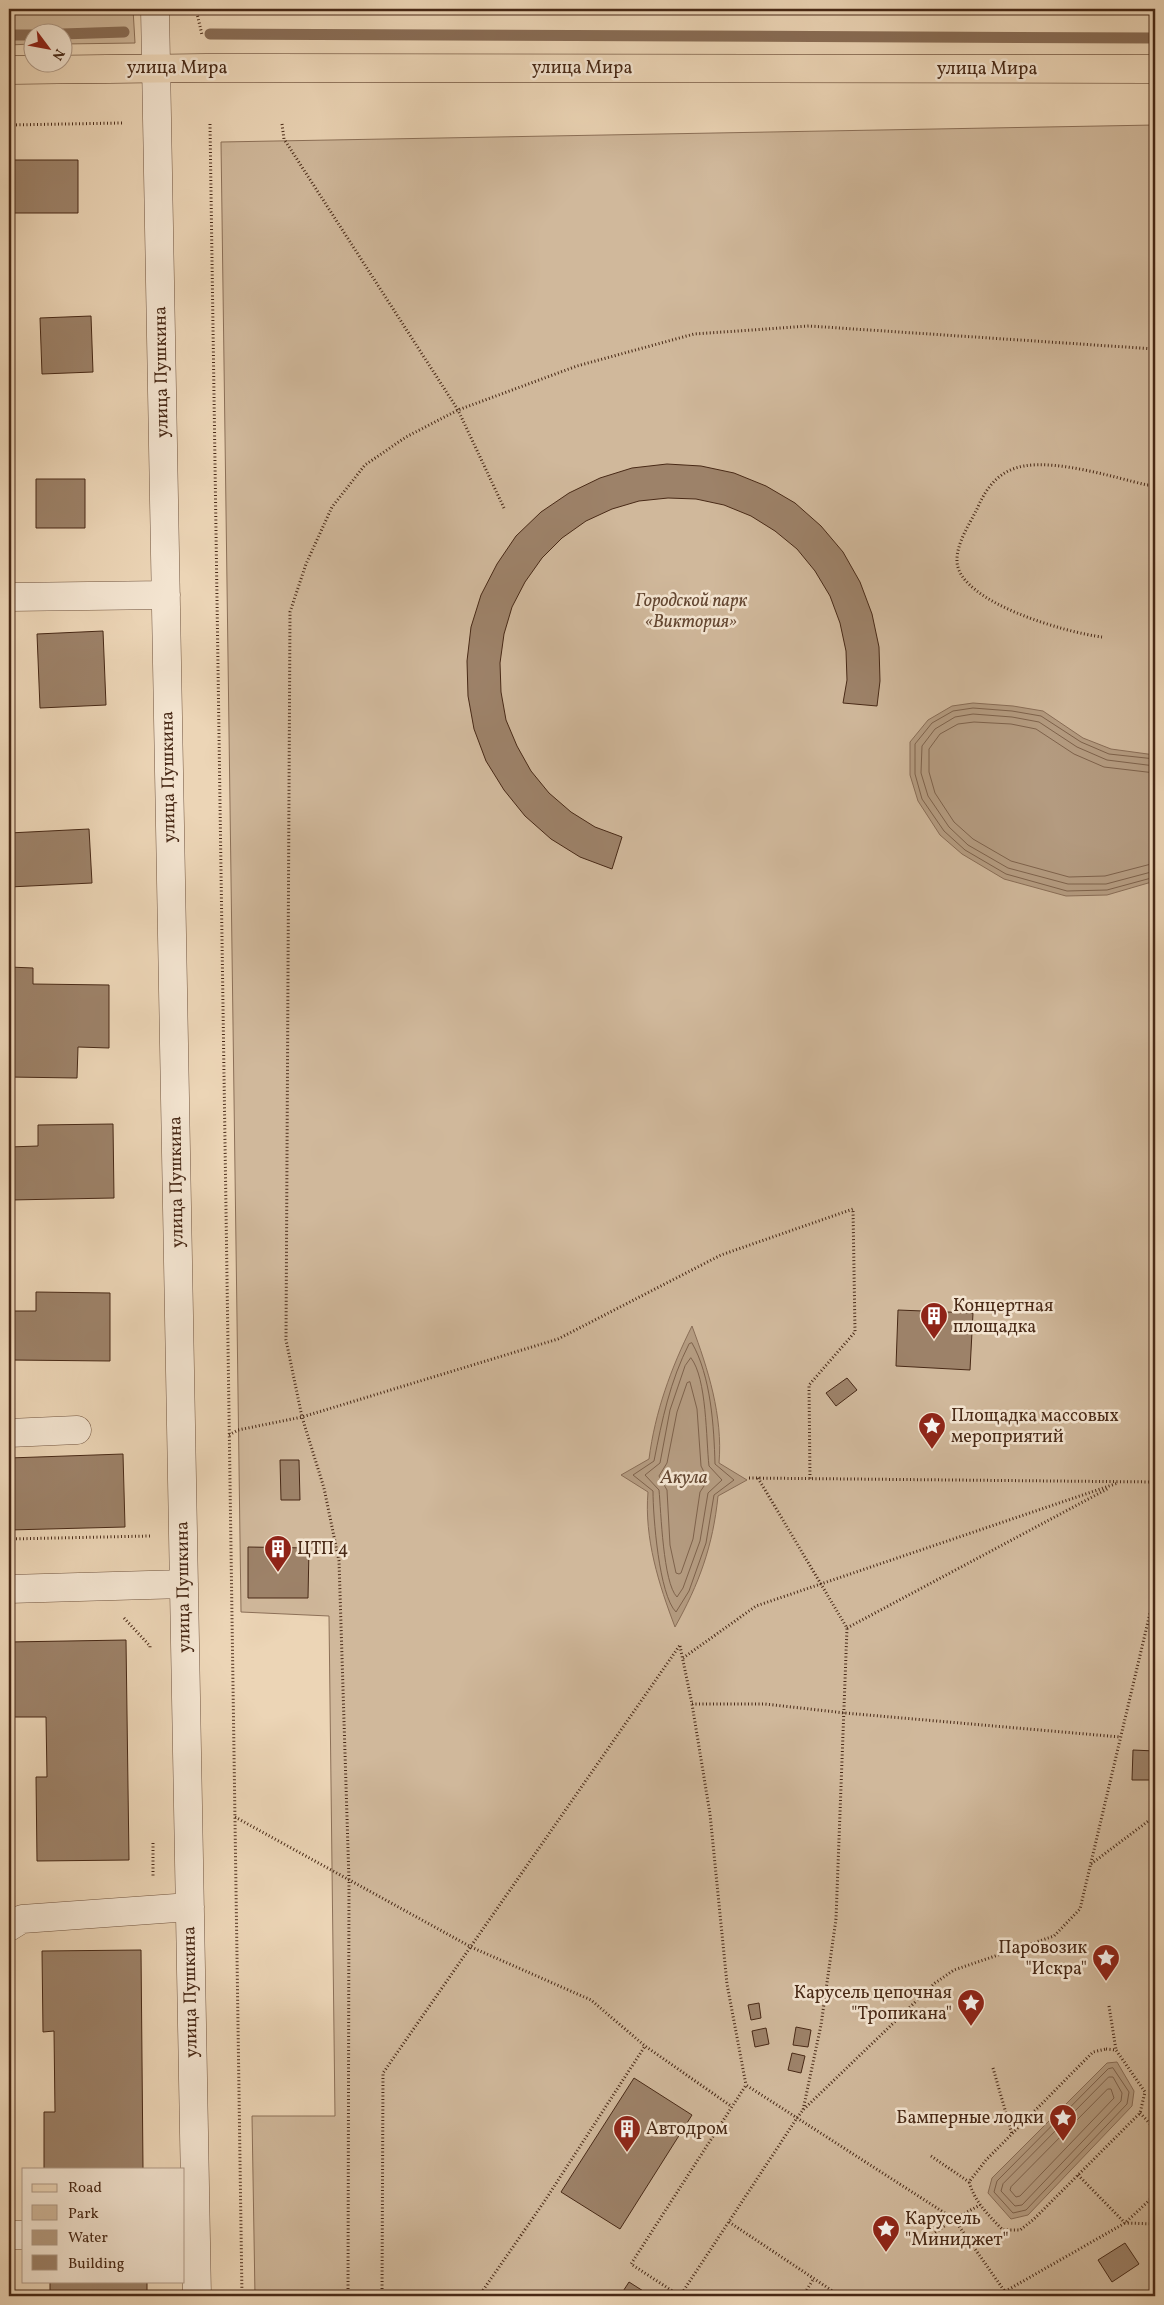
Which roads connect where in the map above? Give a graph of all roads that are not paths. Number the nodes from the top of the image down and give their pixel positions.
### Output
1 (155, 9) edge
2 (156, 68) junction
3 (1155, 69) edge
4 (9, 70) edge
5 (166, 596) junction
6 (9, 597) edge
7 (77, 1430) dead end
8 (9, 1433) edge
9 (184, 1584) junction
10 (9, 1589) edge
11 (190, 1907) junction
12 (9, 1927) edge
13 (190, 2233) edge
14 (9, 2235) edge
15 (22, 2235) edge
16 (197, 2296) edge

1 - 2 street, улица Пушкина
2 - 3 main road, улица Мира
2 - 4 main road, улица Мира
2 - 5 street, улица Пушкина
5 - 6 street
5 - 9 street, улица Пушкина
7 - 8 street
9 - 10 street
9 - 11 street, улица Пушкина
11 - 12 street
11 - 13 street, улица Пушкина
13 - 16 street, улица Пушкина
14 - 15 street

